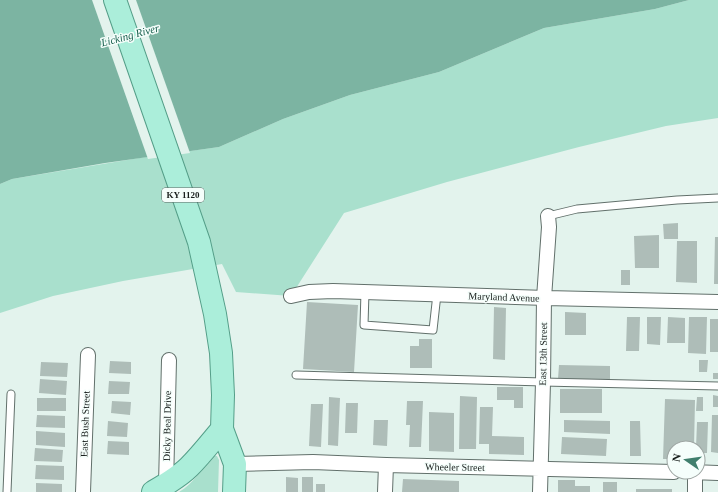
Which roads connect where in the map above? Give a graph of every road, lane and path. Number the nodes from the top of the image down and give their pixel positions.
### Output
1 (115, 0) edge
2 (718, 198) edge
3 (548, 216) joint
4 (365, 292) junction
5 (437, 294) junction
6 (291, 296) dead end
7 (544, 298) junction
8 (718, 302) edge
9 (88, 355) dead end
10 (169, 360) dead end
11 (296, 375) dead end
12 (543, 382) junction
13 (718, 386) edge
14 (12, 394) dead end
15 (222, 429) junction
16 (235, 464) junction
17 (386, 465) junction
18 (540, 469) junction
19 (666, 472) edge
20 (706, 472) edge
21 (718, 473) edge
22 (695, 480) edge
23 (161, 490) edge
24 (7, 492) edge
25 (82, 492) edge
26 (234, 492) edge
27 (385, 492) edge
28 (540, 492) edge
29 (695, 492) edge

1 - 15 main road, KY 1120
2 - 3 lane
3 - 7 street, East 13th Street
4 - 5 street, Maryland Avenue
4 - 5 lane
4 - 6 street, Maryland Avenue
5 - 7 street, Maryland Avenue
7 - 8 street, Maryland Avenue
7 - 12 street, East 13th Street
9 - 25 street, East Bush Street
10 - 23 street, Dicky Beal Drive
11 - 12 lane
12 - 13 lane
12 - 18 street, East 13th Street
14 - 24 lane
15 - 16 main road, KY 1120
15 - 23 main road
16 - 17 street, Wheeler Street
16 - 26 main road, KY 1120
17 - 18 street, Wheeler Street
17 - 27 street
18 - 19 street, Wheeler Street
18 - 28 street, East 13th Street
20 - 21 street
22 - 29 street

